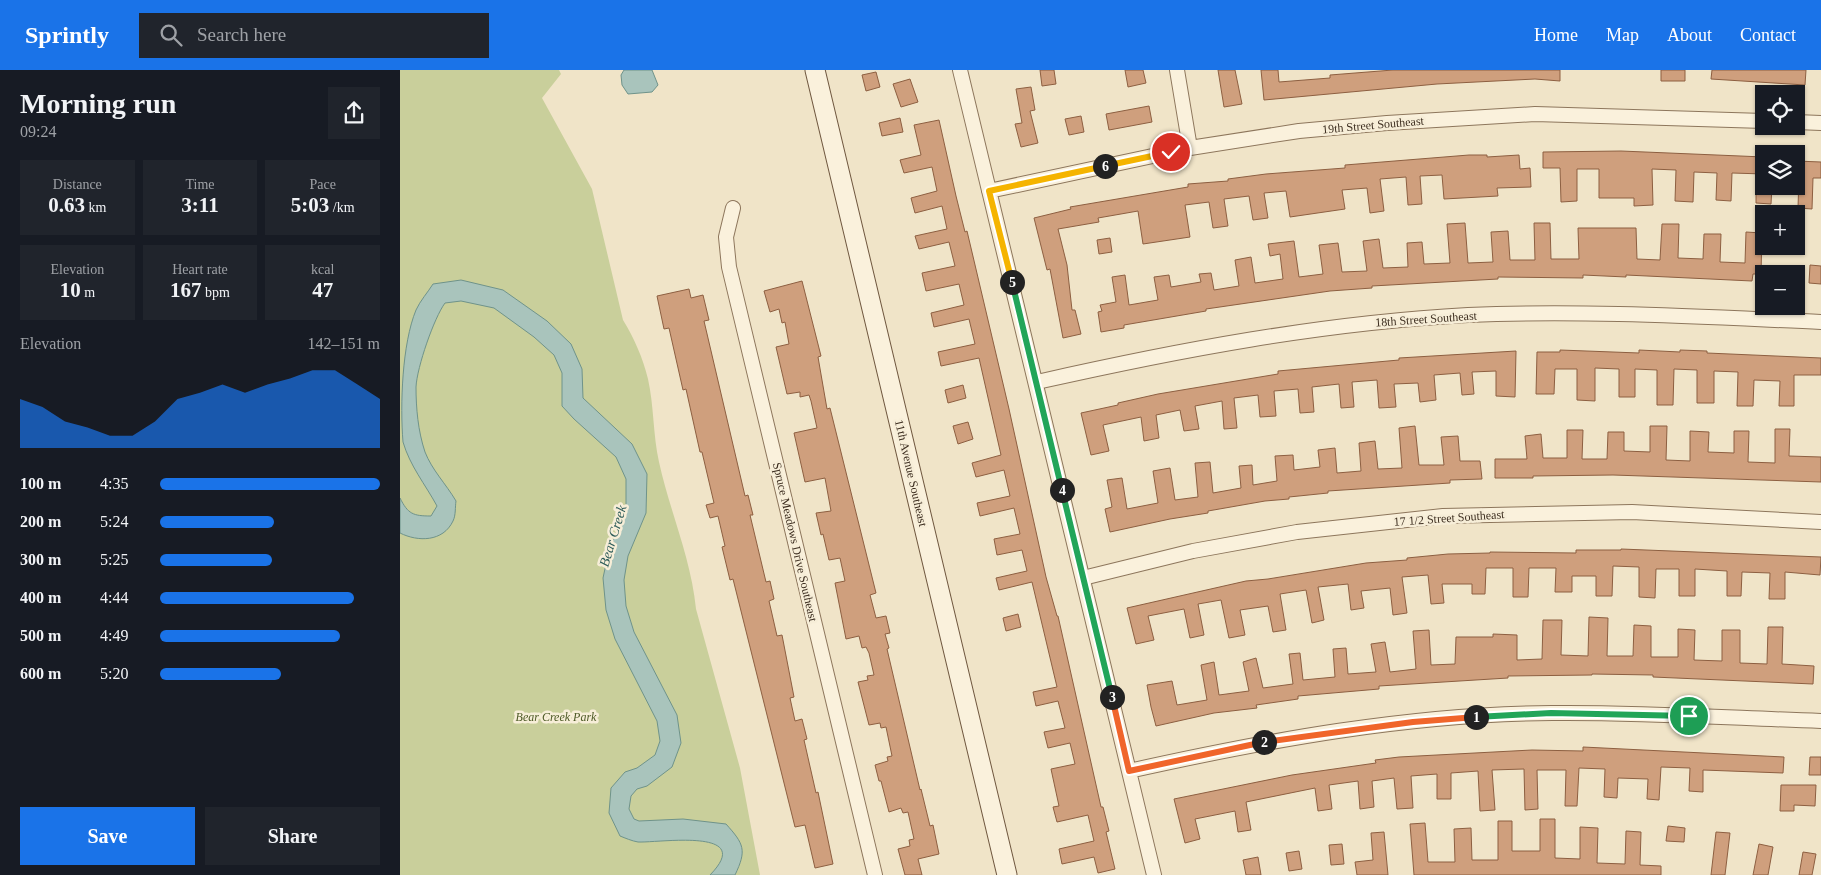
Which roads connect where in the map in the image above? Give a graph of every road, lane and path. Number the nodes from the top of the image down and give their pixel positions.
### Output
1 (815, 70) edge
2 (960, 70) edge
3 (1177, 70) edge
4 (1755, 121) edge
5 (1805, 122) edge
6 (1821, 123) edge
7 (1190, 148) junction
8 (989, 191) junction
9 (733, 208) dead end
10 (1821, 322) edge
11 (1037, 382) junction
12 (1821, 522) edge
13 (1083, 578) junction
14 (1821, 721) edge
15 (1129, 771) junction
16 (875, 875) edge
17 (1007, 875) edge
18 (1154, 875) edge

1 - 17 main road, 11th Avenue Southeast
2 - 8 street
3 - 7 street
4 - 7 street, 19th Street Southeast
5 - 6 street
7 - 8 street, 19th Street Southeast
8 - 11 street
9 - 16 street, Spruce Meadows Drive Southeast
10 - 11 street, 18th Street Southeast
11 - 13 street
12 - 13 street, 17 1/2 Street Southeast
13 - 15 street
14 - 15 street
15 - 18 street

